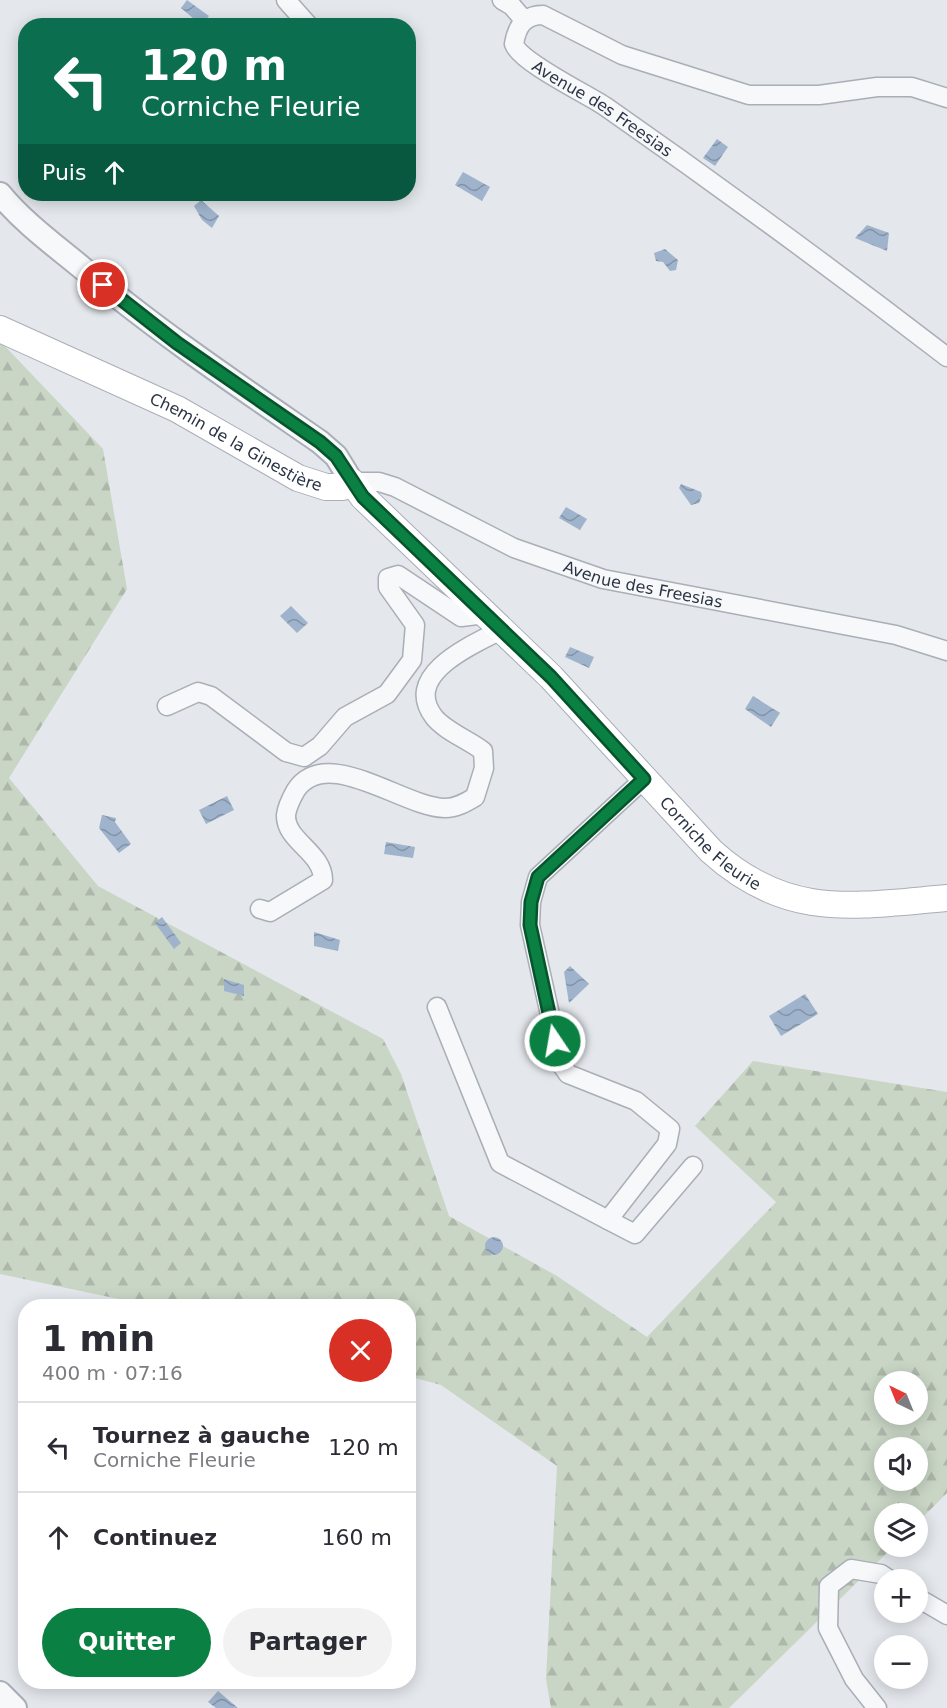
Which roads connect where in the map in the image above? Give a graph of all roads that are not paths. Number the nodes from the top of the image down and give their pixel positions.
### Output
1 (286, 0) edge
2 (502, 0) edge
3 (302, 18) edge
4 (524, 20) junction
5 (947, 98) edge
6 (0, 194) edge
7 (0, 329) edge
8 (947, 357) edge
9 (352, 482) junction
10 (495, 621) junction
11 (947, 651) edge
12 (167, 706) dead end
13 (644, 779) junction
14 (947, 898) edge
15 (260, 909) dead end
16 (437, 1007) dead end
17 (693, 1166) dead end
18 (608, 1220) junction
19 (874, 1573) edge
20 (928, 1604) edge
21 (947, 1615) edge
22 (0, 1693) edge
23 (15, 1708) edge
24 (877, 1708) edge

1 - 3 street
2 - 4 street
4 - 5 street
4 - 8 street, Avenue des Freesias
6 - 9 street, Chemin de la Ginestière
7 - 9 main road, Chemin de la Ginestière
9 - 10 main road, Corniche Fleurie
9 - 11 street, Avenue des Freesias
10 - 12 street
10 - 13 main road, Corniche Fleurie
10 - 15 street
13 - 14 main road, Corniche Fleurie
13 - 18 street
16 - 18 street
17 - 18 street
19 - 24 street
20 - 21 street
22 - 23 street

